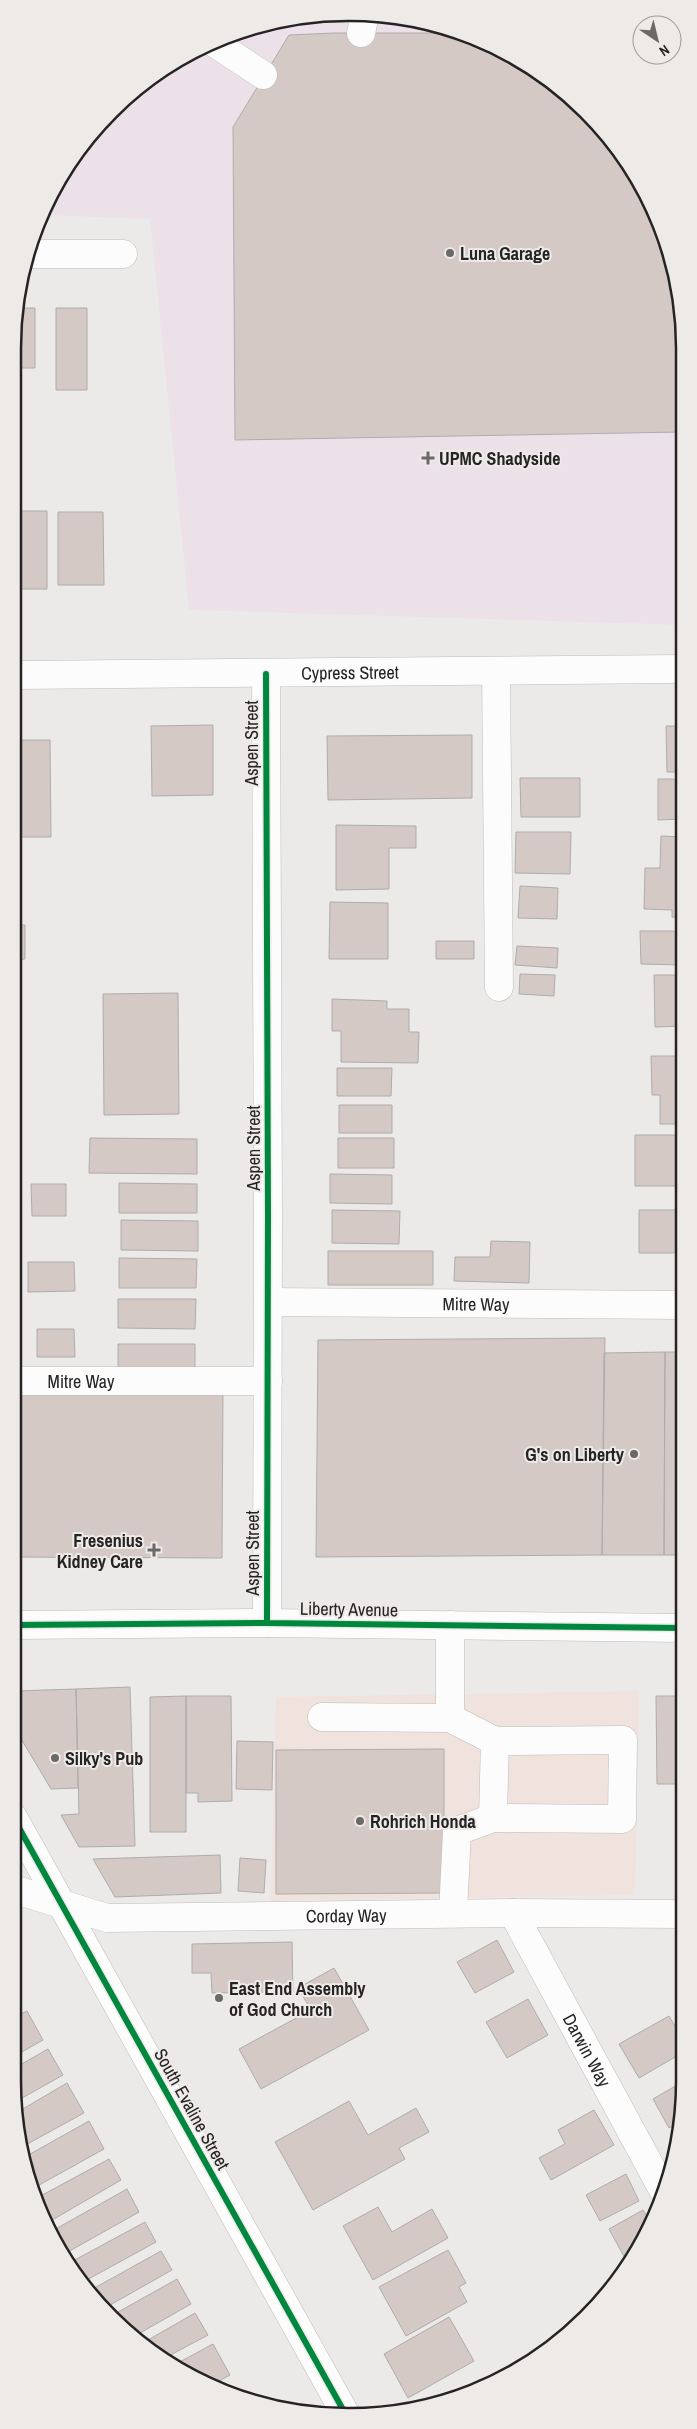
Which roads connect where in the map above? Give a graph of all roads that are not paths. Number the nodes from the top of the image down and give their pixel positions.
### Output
1 (221, 47) edge
2 (263, 75) dead end
3 (35, 254) edge
4 (123, 254) dead end
5 (676, 669) edge
6 (496, 671) junction
7 (266, 674) junction
8 (21, 675) edge
9 (499, 987) dead end
10 (268, 1302) junction
11 (676, 1305) edge
12 (21, 1381) edge
13 (268, 1381) junction
14 (266, 1623) junction
15 (21, 1625) edge
16 (450, 1625) junction
17 (676, 1628) edge
18 (322, 1717) dead end
19 (450, 1718) junction
20 (495, 1741) junction
21 (493, 1818) junction
22 (21, 1830) edge
23 (21, 1892) edge
24 (60, 1903) junction
25 (453, 1913) junction
26 (514, 1913) junction
27 (676, 1914) edge
28 (659, 2183) edge
29 (342, 2408) edge

1 - 2 street
3 - 4 street
5 - 6 street, Cypress Street
6 - 7 street, Cypress Street
6 - 9 street
7 - 8 street, Cypress Street
7 - 10 street, Aspen Street
10 - 11 street, Mitre Way
10 - 13 street, Aspen Street
12 - 13 street, Mitre Way
13 - 14 street, Aspen Street
14 - 15 street, Liberty Avenue
14 - 16 street, Liberty Avenue
16 - 17 street, Liberty Avenue
16 - 19 street
18 - 19 street
19 - 20 street
20 - 21 street
20 - 21 street
21 - 25 street
22 - 24 street, South Evaline Street
23 - 24 street, Corday Way
24 - 25 street, Corday Way
24 - 29 street, South Evaline Street
25 - 26 street, Corday Way
26 - 27 street, Corday Way
26 - 28 street, Darwin Way

